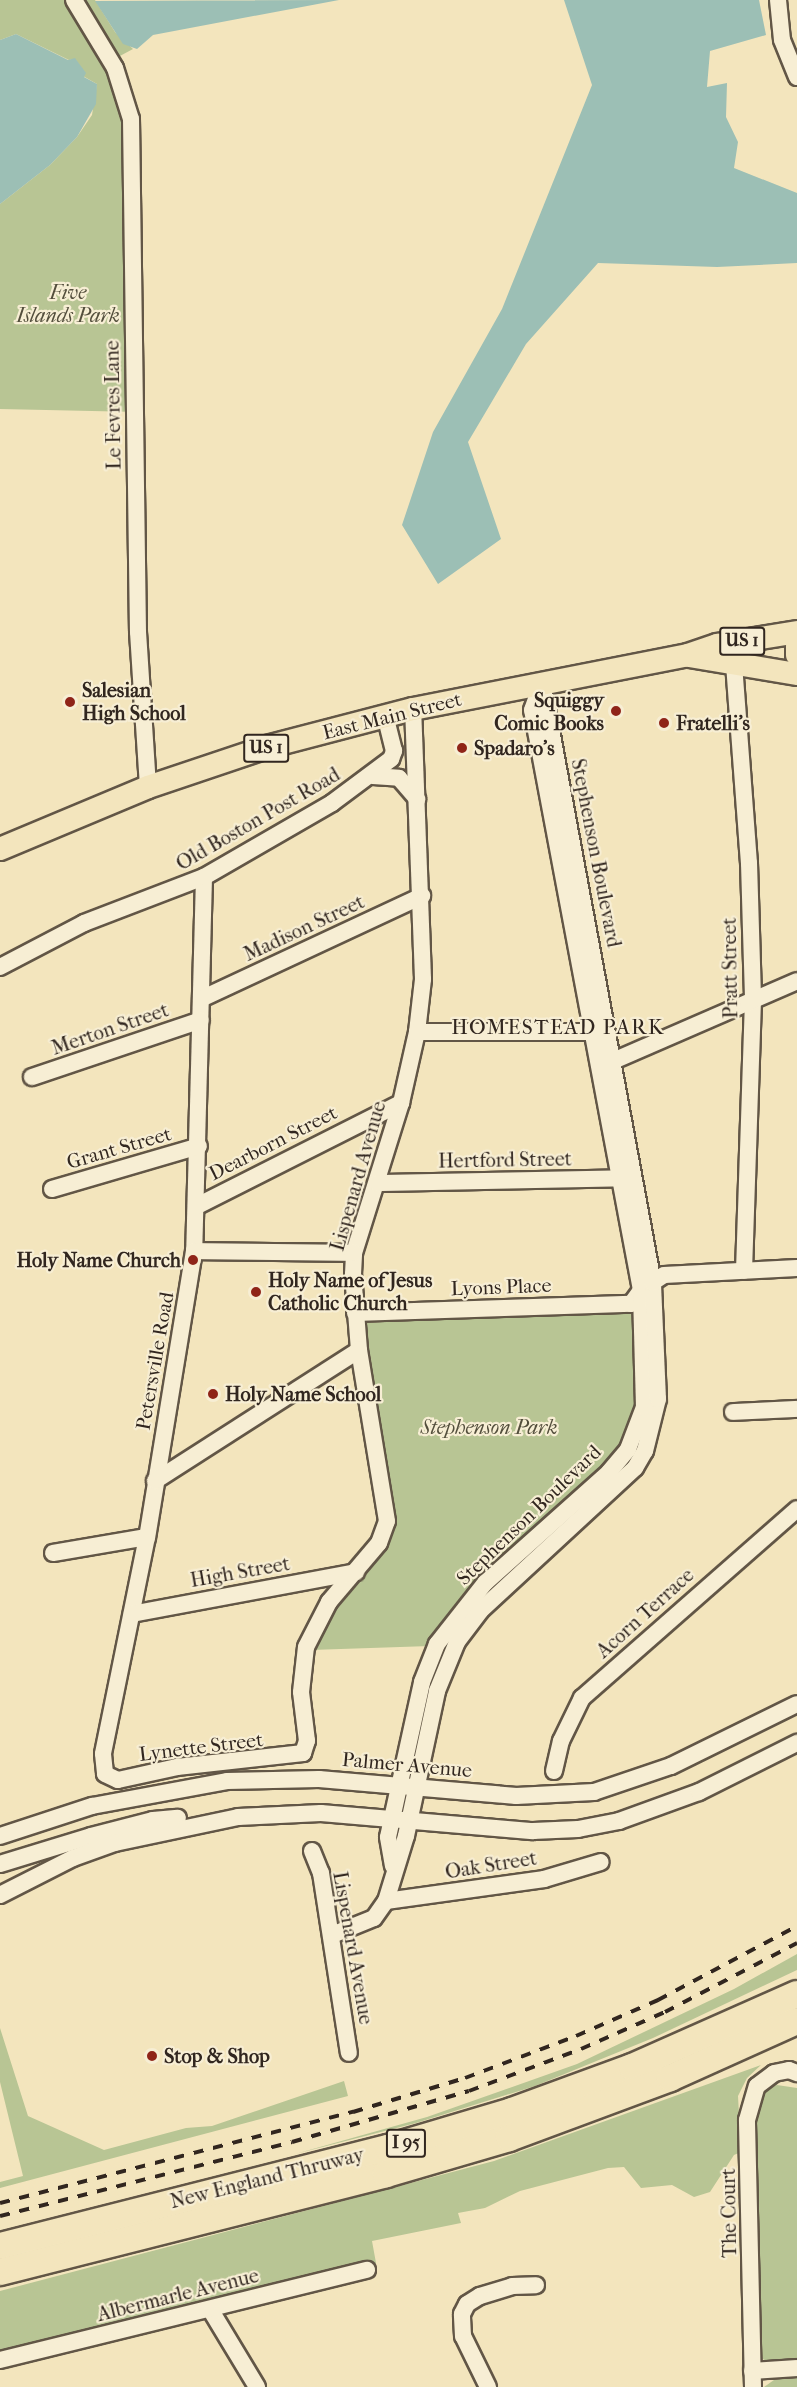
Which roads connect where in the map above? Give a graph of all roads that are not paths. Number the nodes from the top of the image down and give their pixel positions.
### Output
1 (74, 0) edge
2 (778, 0) edge
3 (797, 77) edge
4 (797, 632) edge
5 (797, 646) edge
6 (797, 655) edge
7 (688, 656) junction
8 (734, 664) junction
9 (797, 674) edge
10 (542, 681) junction
11 (413, 709) junction
12 (385, 716) junction
13 (373, 776) junction
14 (148, 787) junction
15 (417, 799) junction
16 (0, 849) edge
17 (204, 877) junction
18 (422, 896) junction
19 (0, 967) edge
20 (797, 981) edge
21 (203, 998) junction
22 (753, 1000) junction
23 (201, 1020) junction
24 (417, 1032) junction
25 (601, 1032) junction
26 (606, 1064) junction
27 (32, 1077) dead end
28 (401, 1103) junction
29 (199, 1146) junction
30 (627, 1179) junction
31 (377, 1183) junction
32 (52, 1189) dead end
33 (197, 1206) junction
34 (194, 1251) junction
35 (354, 1253) junction
36 (797, 1268) edge
37 (744, 1271) junction
38 (647, 1286) junction
39 (355, 1313) junction
40 (359, 1350) junction
41 (797, 1409) edge
42 (733, 1412) dead end
43 (155, 1481) junction
44 (797, 1509) edge
45 (147, 1537) junction
46 (53, 1553) dead end
47 (356, 1572) junction
48 (132, 1614) junction
49 (797, 1704) edge
50 (797, 1743) edge
51 (303, 1753) joint
52 (554, 1771) dead end
53 (105, 1774) joint
54 (409, 1785) junction
55 (238, 1817) junction
56 (392, 1819) junction
57 (410, 1820) junction
58 (0, 1836) edge
59 (312, 1851) dead end
60 (601, 1862) dead end
61 (0, 1864) edge
62 (393, 1868) junction
63 (0, 1895) edge
64 (386, 1901) junction
65 (332, 1935) junction
66 (797, 1994) edge
67 (797, 2021) edge
68 (349, 2053) dead end
69 (797, 2073) edge
70 (0, 2246) edge
71 (367, 2271) dead end
72 (0, 2272) edge
73 (536, 2285) dead end
74 (210, 2309) junction
75 (0, 2360) edge
76 (797, 2368) edge
77 (753, 2379) edge
78 (257, 2387) edge
79 (488, 2387) edge

1 - 14 street, Le Fevres Lane
2 - 3 street
4 - 7 main road, East Main Street / US 1
5 - 6 main road
7 - 8 main road, US 1
7 - 10 main road, East Main Street / US 1
8 - 9 main road, US 1
8 - 22 street, Pratt Street
10 - 11 main road, East Main Street / US 1
10 - 25 street, Stephenson Boulevard
11 - 12 main road, East Main Street / US 1
11 - 15 street, Lispenard Avenue
12 - 13 street, Old Boston Post Road
12 - 14 main road, East Main Street / US 1
13 - 15 street
13 - 17 street, Old Boston Post Road
14 - 16 main road, East Main Street / US 1
15 - 18 street, Lispenard Avenue
17 - 19 street, Old Boston Post Road
17 - 21 street, Petersville Road
18 - 21 street, Madison Street
18 - 24 street, Lispenard Avenue
20 - 22 street
21 - 23 street, Petersville Road
22 - 26 street
22 - 37 street, Pratt Street
23 - 27 street, Merton Street
23 - 29 street, Petersville Road
24 - 25 street
24 - 28 street, Lispenard Avenue
25 - 26 street, Stephenson Boulevard
26 - 30 street, Stephenson Boulevard
28 - 31 street, Lispenard Avenue
28 - 33 street, Dearborn Street
29 - 32 street, Grant Street
29 - 33 street, Petersville Road
30 - 31 street, Hertford Street
30 - 38 street, Stephenson Boulevard
31 - 35 street, Lispenard Avenue
33 - 34 street, Petersville Road
34 - 35 street
34 - 43 street, Petersville Road
35 - 39 street, Lispenard Avenue
36 - 37 street
37 - 38 street
38 - 39 street, Lyons Place
38 - 54 street, Stephenson Boulevard
39 - 40 street, Lispenard Avenue
40 - 43 street
40 - 47 street, Lispenard Avenue
41 - 42 street
43 - 45 street, Petersville Road
44 - 52 street, Acorn Terrace
45 - 46 street
45 - 48 street, Petersville Road
47 - 48 street, High Street
47 - 51 street, Lispenard Avenue
48 - 53 street, Petersville Road
49 - 54 street, Palmer Avenue
50 - 57 street
51 - 53 street, Lynette Street
54 - 56 street, Stephenson Boulevard
54 - 57 street, Stephenson Boulevard
54 - 58 street, Palmer Avenue
55 - 56 street
55 - 61 street
55 - 63 street
56 - 57 street
56 - 62 street, Stephenson Boulevard
57 - 62 street, Stephenson Boulevard
59 - 65 street, Lispenard Avenue
60 - 64 street, Oak Street
62 - 64 street, Stephenson Boulevard
64 - 65 street
65 - 68 street, Lispenard Avenue
66 - 70 highway, New England Thruway / I 95
67 - 72 highway, New England Thruway / I 95
69 - 77 street, The Court
71 - 74 street, Albermarle Avenue
73 - 79 street
74 - 75 street, Albermarle Avenue
74 - 78 street
76 - 77 street

